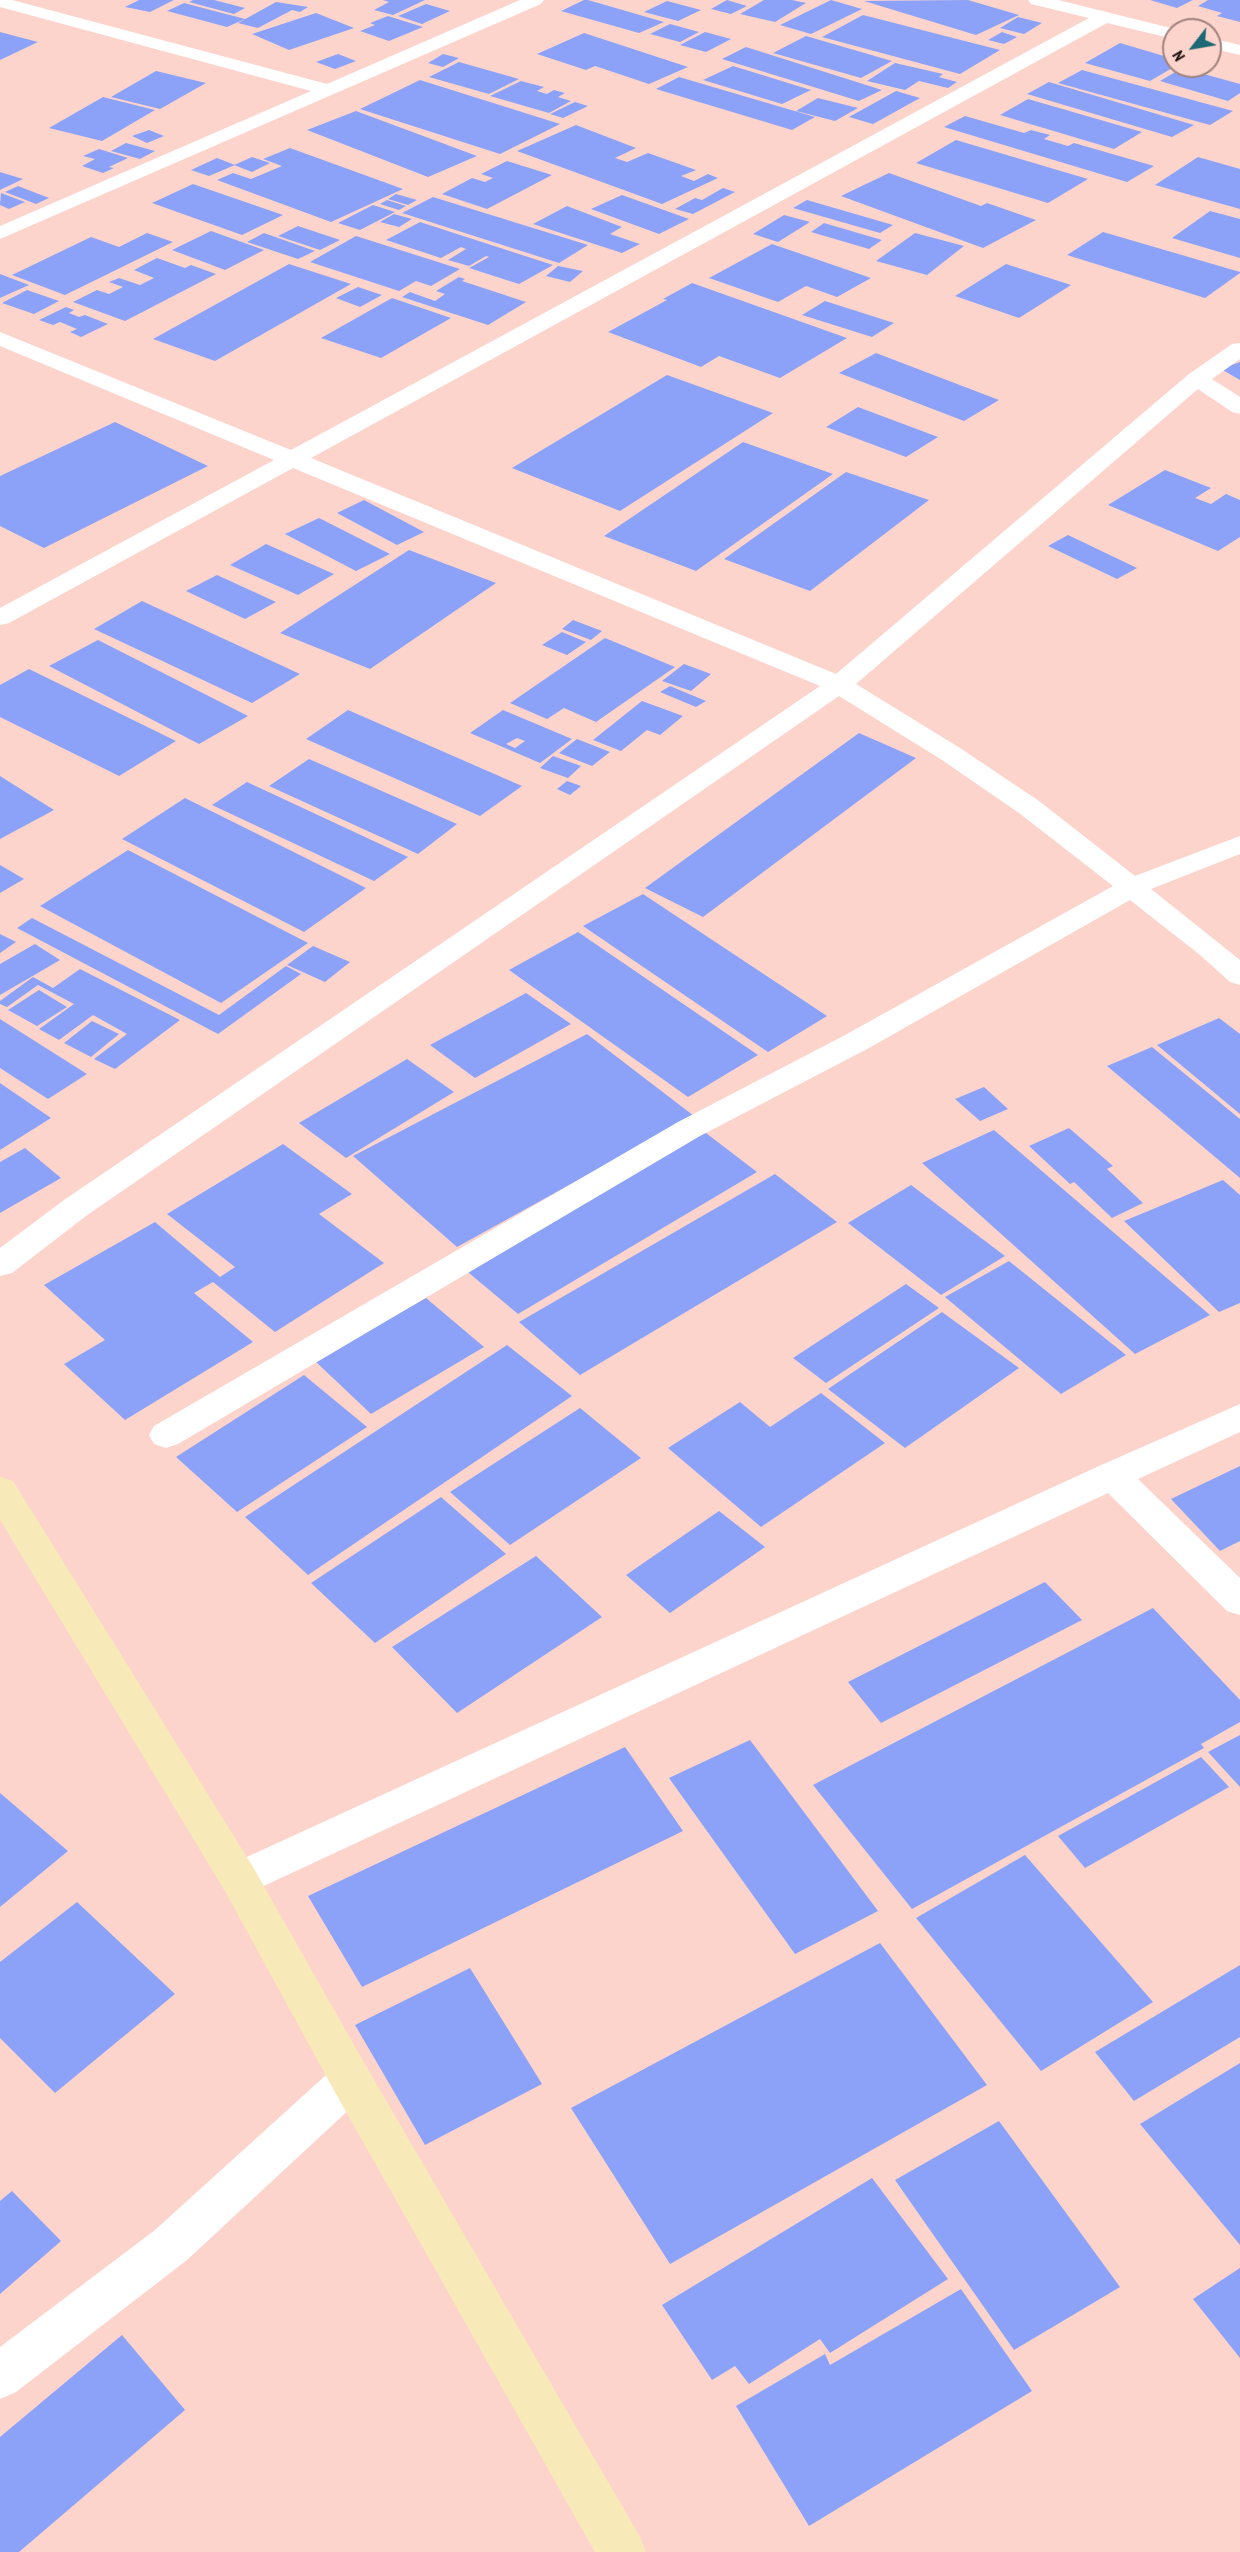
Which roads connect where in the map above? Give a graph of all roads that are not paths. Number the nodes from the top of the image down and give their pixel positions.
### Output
1 (535, 0) edge
2 (1037, 0) edge
3 (0, 2) edge
4 (1104, 18) junction
5 (1162, 31) edge
6 (1222, 46) edge
7 (1240, 50) edge
8 (329, 90) junction
9 (0, 233) edge
10 (0, 338) edge
11 (1240, 349) edge
12 (1197, 380) junction
13 (1240, 406) edge
14 (294, 458) junction
15 (0, 618) edge
16 (839, 685) junction
17 (1240, 844) edge
18 (1132, 887) junction
19 (1240, 976) edge
20 (0, 1265) edge
21 (1240, 1417) edge
22 (166, 1435) dead end
23 (1112, 1475) junction
24 (0, 1490) edge
25 (1240, 1601) edge
26 (239, 1879) junction
27 (351, 2080) junction
28 (0, 2376) edge
29 (622, 2552) edge

1 - 8 street
2 - 4 street
3 - 8 street
4 - 5 street
4 - 14 street
6 - 7 street
8 - 9 street
10 - 14 street
11 - 12 street
12 - 13 street
12 - 16 street
14 - 15 street
14 - 16 street
16 - 18 street
16 - 20 street
17 - 18 street
18 - 19 street
18 - 22 street
21 - 23 street
23 - 25 street
23 - 26 street
24 - 26 street
26 - 27 street
27 - 28 street
27 - 29 street

